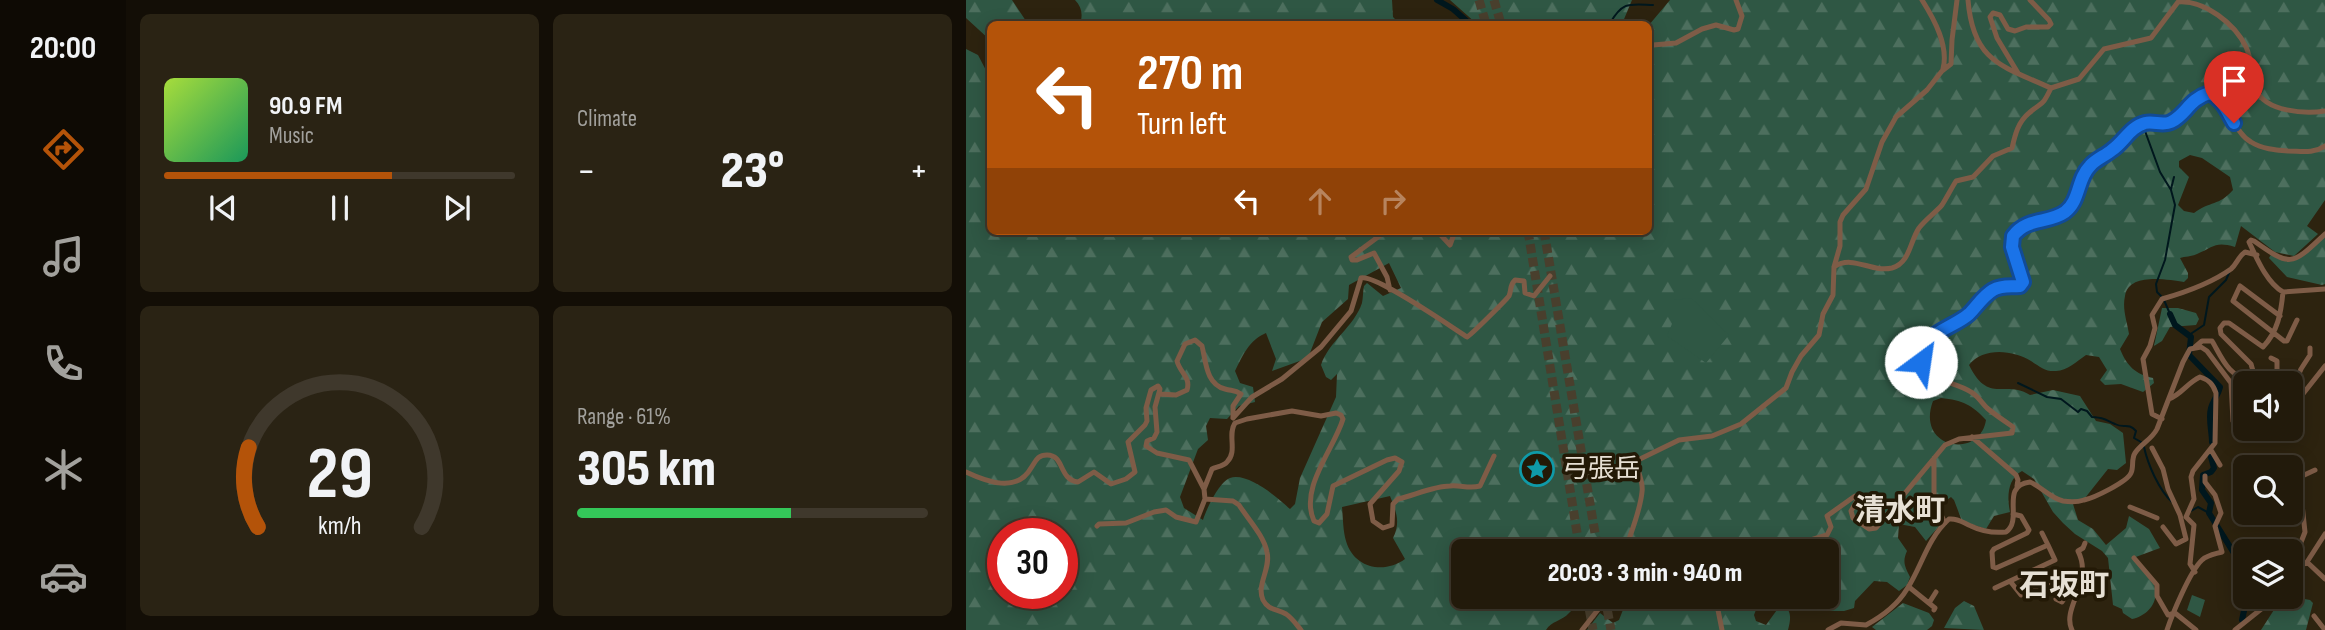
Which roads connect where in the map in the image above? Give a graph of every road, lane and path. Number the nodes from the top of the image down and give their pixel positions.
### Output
1 (1736, 0) edge
2 (1922, 0) edge
3 (1957, 0) edge
4 (1968, 0) edge
5 (2030, 0) edge
6 (1652, 46) edge
7 (1942, 71) junction
8 (2018, 73) junction
9 (2051, 89) junction
10 (2325, 111) edge
11 (2325, 146) edge
12 (2325, 234) edge
13 (1380, 235) edge
14 (1441, 235) edge
15 (1452, 235) edge
16 (2257, 255) junction
17 (1835, 267) junction
18 (1550, 276) dead end
19 (2325, 289) edge
20 (1390, 290) junction
21 (2283, 292) junction
22 (2280, 316) junction
23 (2297, 320) dead end
24 (2274, 334) junction
25 (2310, 348) dead end
26 (2191, 349) junction
27 (2271, 358) dead end
28 (2325, 366) edge
29 (2276, 371) edge
30 (2300, 371) edge
31 (1160, 394) junction
32 (2303, 394) edge
33 (2169, 399) junction
34 (2162, 419) junction
35 (1234, 421) junction
36 (2233, 421) edge
37 (1972, 437) junction
38 (2152, 448) dead end
39 (2211, 450) junction
40 (1494, 456) dead end
41 (1934, 458) junction
42 (2220, 465) dead end
43 (2315, 470) dead end
44 (966, 472) edge
45 (2205, 476) dead end
46 (2303, 478) edge
47 (2303, 481) edge
48 (2309, 483) dead end
49 (2017, 487) junction
50 (1204, 489) junction
51 (1205, 499) junction
52 (2130, 507) dead end
53 (2303, 512) edge
54 (2013, 514) junction
55 (2157, 518) dead end
56 (1945, 523) junction
57 (1097, 526) dead end
58 (2163, 527) dead end
59 (2042, 533) dead end
60 (2325, 534) edge
61 (1629, 539) edge
62 (1814, 539) edge
63 (2303, 539) edge
64 (2085, 543) dead end
65 (2048, 545) junction
66 (2134, 558) dead end
67 (2307, 562) junction
68 (2303, 564) edge
69 (2195, 572) junction
70 (2068, 573) dead end
71 (2061, 577) junction
72 (2324, 578) edge
73 (2010, 581) junction
74 (2080, 586) junction
75 (1909, 587) junction
76 (1995, 589) dead end
77 (1936, 592) dead end
78 (2028, 593) junction
79 (2033, 602) dead end
80 (1929, 603) junction
81 (1599, 609) edge
82 (1718, 609) edge
83 (2261, 609) edge
84 (1934, 610) dead end
85 (2175, 613) junction
86 (2314, 616) dead end
87 (2325, 616) edge
88 (2323, 627) edge
89 (2167, 629) edge
90 (1301, 630) edge
91 (1582, 630) edge
92 (1722, 630) edge
93 (1828, 630) edge
94 (2072, 630) edge
95 (2196, 630) edge
96 (2235, 630) edge

1 - 6 street
2 - 7 street
3 - 7 street
4 - 8 street
5 - 8 street
7 - 17 street
8 - 9 street
9 - 10 street
9 - 17 street
11 - 37 street
12 - 16 street
13 - 20 street
14 - 15 street
16 - 21 street
16 - 34 street
17 - 61 street
18 - 20 street
19 - 21 street
20 - 35 street
21 - 22 street
22 - 24 street
22 - 24 street
23 - 24 street
24 - 26 street
25 - 30 street
26 - 33 street
26 - 36 street
27 - 29 street
28 - 32 street
31 - 35 street
31 - 44 street
31 - 50 street
33 - 34 street
33 - 39 street
34 - 49 street
35 - 40 street
35 - 50 street
37 - 41 street
37 - 49 street
38 - 58 street
39 - 42 street
39 - 69 street
41 - 56 street
41 - 62 street
43 - 46 street
45 - 69 street
47 - 48 street
49 - 54 street
50 - 51 street
51 - 57 street
51 - 90 street
52 - 55 street
53 - 63 street
54 - 56 street
54 - 65 street
56 - 75 street
59 - 65 street
60 - 67 street
64 - 74 street
65 - 73 street
66 - 85 street
67 - 68 street
67 - 72 street
69 - 85 street
70 - 71 street
71 - 74 street
71 - 78 street
73 - 76 street
73 - 78 street
74 - 94 street
75 - 80 street
75 - 93 street
77 - 80 street
78 - 79 street
80 - 84 street
81 - 91 street
82 - 92 street
83 - 96 street
85 - 89 street
85 - 95 street
86 - 88 street
87 - 88 street

